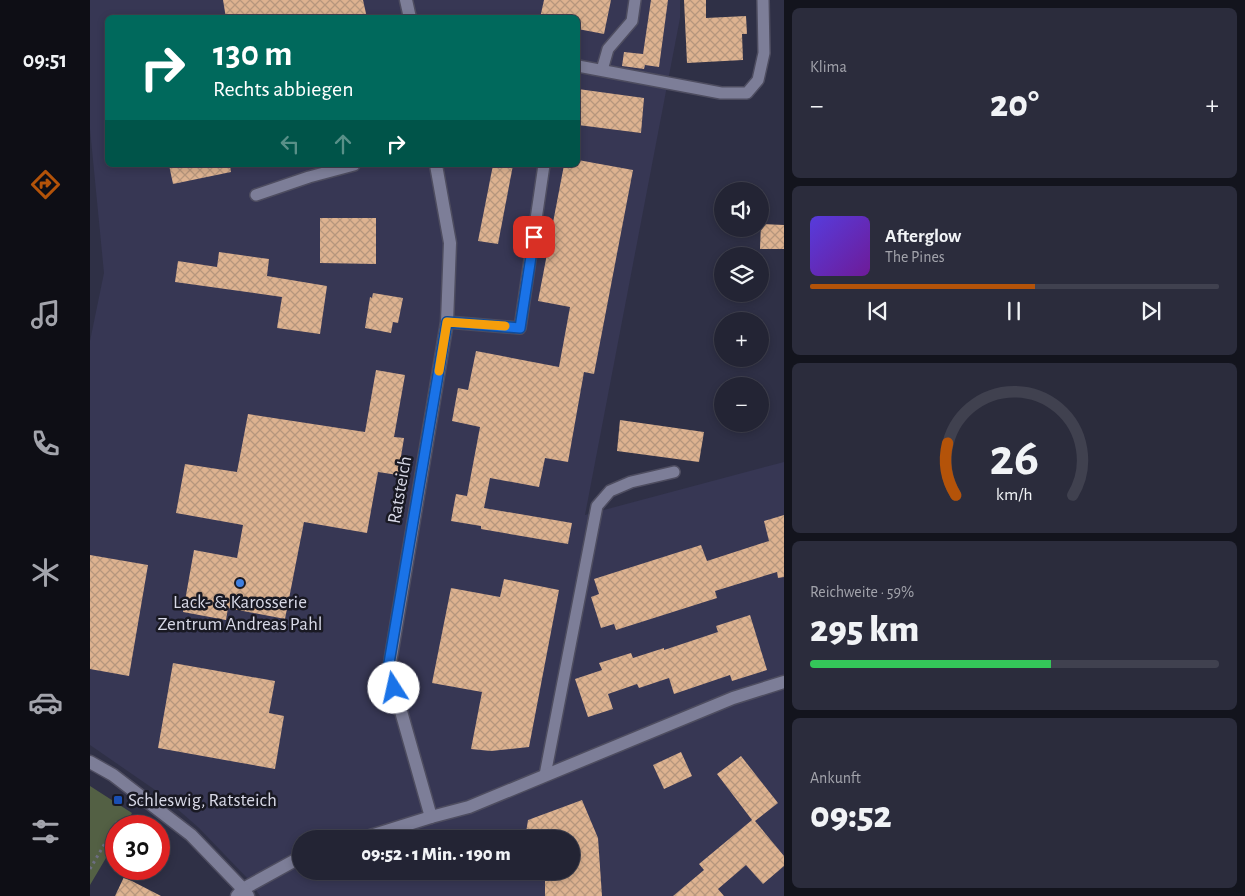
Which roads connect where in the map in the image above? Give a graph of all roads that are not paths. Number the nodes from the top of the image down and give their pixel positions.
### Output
1 (406, 0) edge
2 (635, 0) edge
3 (763, 0) edge
4 (409, 15) edge
5 (580, 66) edge
6 (602, 70) junction
7 (346, 167) edge
8 (436, 167) edge
9 (544, 167) edge
10 (256, 195) dead end
11 (447, 322) junction
12 (674, 472) dead end
13 (784, 682) edge
14 (90, 762) edge
15 (545, 775) junction
16 (431, 817) junction
17 (390, 830) edge
18 (292, 863) edge
19 (243, 894) edge

1 - 4 street
2 - 6 lane
3 - 6 lane
5 - 6 lane
7 - 10 lane
8 - 11 street, Ratsteich
9 - 11 lane
11 - 16 street, Ratsteich
12 - 15 lane
13 - 15 street
14 - 19 street
15 - 16 street
16 - 17 street
18 - 19 street

